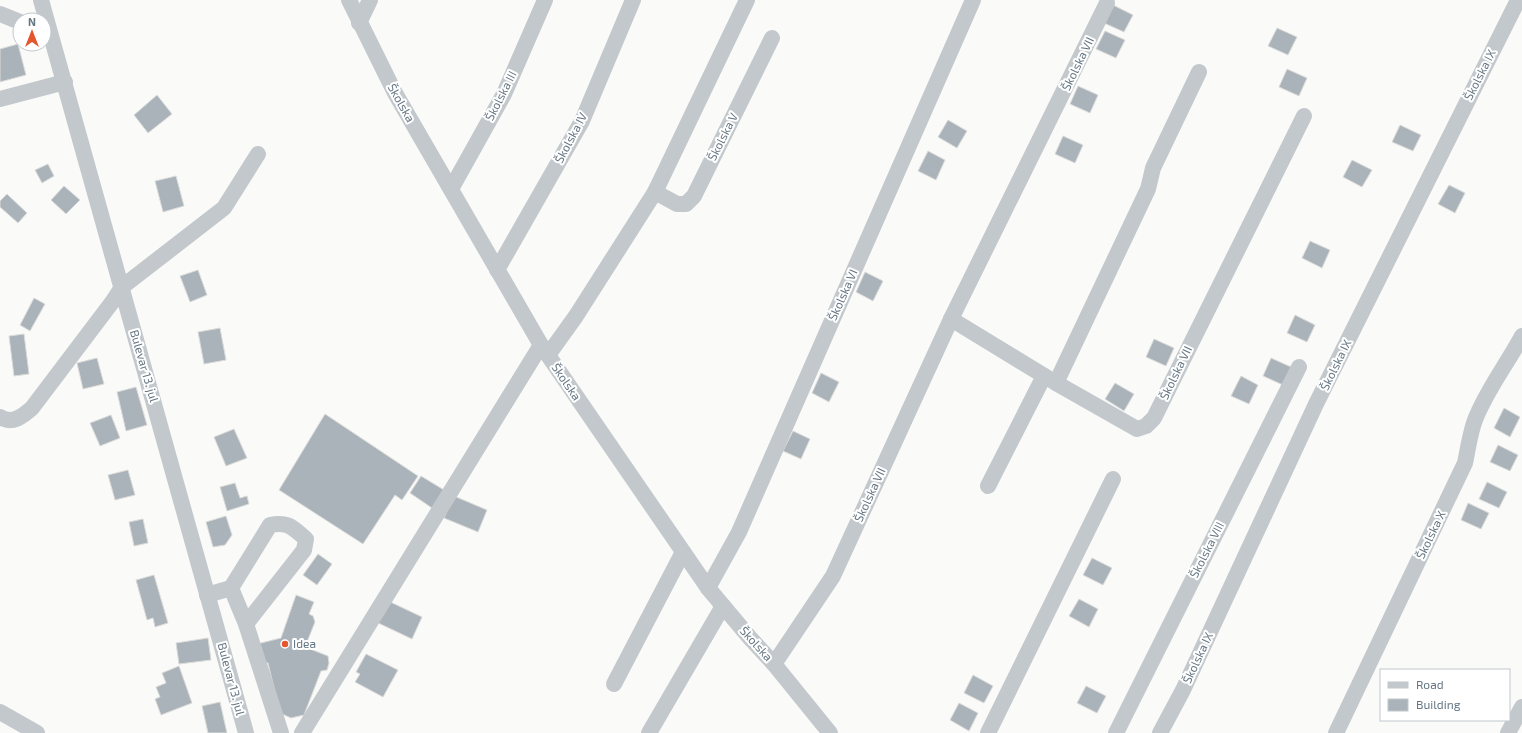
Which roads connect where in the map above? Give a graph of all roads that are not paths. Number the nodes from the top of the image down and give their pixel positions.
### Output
1 (42, 0) edge
2 (349, 0) edge
3 (370, 0) edge
4 (545, 0) edge
5 (633, 0) edge
6 (747, 0) edge
7 (973, 0) edge
8 (1518, 0) edge
9 (1108, 3) dead end
10 (44, 12) edge
11 (0, 14) edge
12 (12, 19) edge
13 (359, 23) junction
14 (772, 38) dead end
15 (52, 45) edge
16 (1199, 72) dead end
17 (65, 82) junction
18 (0, 99) edge
19 (1304, 116) dead end
20 (258, 154) dead end
21 (451, 189) junction
22 (655, 192) junction
23 (496, 270) junction
24 (122, 287) junction
25 (951, 319) junction
26 (1522, 336) edge
27 (544, 350) junction
28 (1299, 367) dead end
29 (1050, 380) junction
30 (0, 417) edge
31 (1113, 479) dead end
32 (988, 486) dead end
33 (683, 552) junction
34 (231, 588) junction
35 (708, 588) junction
36 (207, 594) junction
37 (723, 606) junction
38 (246, 624) junction
39 (774, 664) junction
40 (614, 684) dead end
41 (1522, 707) edge
42 (0, 712) edge
43 (19, 729) edge
44 (37, 733) edge
45 (246, 733) edge
46 (281, 733) edge
47 (302, 733) edge
48 (649, 733) edge
49 (830, 733) edge
50 (988, 733) edge
51 (1116, 733) edge
52 (1160, 733) edge
53 (1336, 733) edge
54 (1508, 733) edge

1 - 10 street, Bulevar 13. jul
2 - 13 street, Školska
3 - 13 street
4 - 21 street, Školska III
5 - 23 street, Školska IV
6 - 22 street
7 - 35 street, Školska VI
8 - 52 street, Školska IX
9 - 25 street, Školska VII
11 - 12 street
13 - 21 street, Školska
14 - 22 street, Školska V
15 - 17 street, Bulevar 13. jul
16 - 29 street
17 - 18 street
17 - 24 street, Bulevar 13. jul
19 - 29 street, Školska VII
20 - 24 street
21 - 23 street, Školska
22 - 27 street
23 - 27 street, Školska
24 - 30 street
24 - 36 street, Bulevar 13. jul
25 - 29 street, Školska VII
25 - 39 street, Školska VII
26 - 53 street, Školska X
27 - 33 street, Školska
27 - 47 street
28 - 51 street, Školska VIII
29 - 32 street
31 - 50 street
33 - 35 street, Školska
33 - 40 street
34 - 36 street
34 - 38 street
34 - 38 street
35 - 37 street, Školska
36 - 45 street, Bulevar 13. jul
37 - 39 street, Školska
37 - 48 street
38 - 46 street
39 - 49 street, Školska
41 - 54 street
42 - 43 street
43 - 44 street

